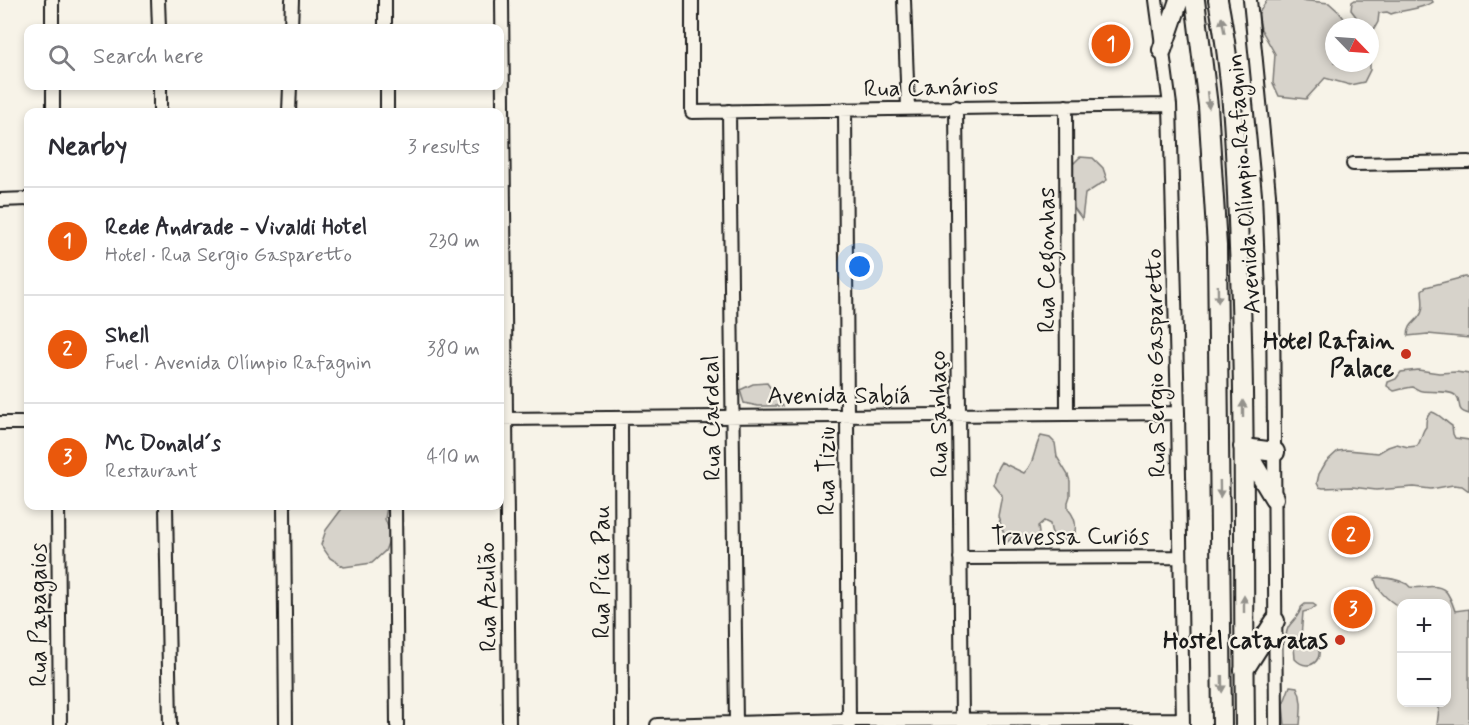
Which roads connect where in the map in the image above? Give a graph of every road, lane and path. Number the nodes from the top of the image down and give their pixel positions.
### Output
1 (52, 0) edge
2 (158, 0) edge
3 (292, 0) edge
4 (385, 0) edge
5 (502, 0) edge
6 (692, 0) edge
7 (904, 0) edge
8 (1156, 0) edge
9 (1179, 0) edge
10 (1195, 0) edge
11 (1218, 0) edge
12 (1250, 0) edge
13 (52, 24) edge
14 (159, 24) edge
15 (291, 24) edge
16 (385, 24) edge
17 (502, 24) edge
18 (1162, 50) junction
19 (53, 90) edge
20 (160, 90) edge
21 (290, 90) edge
22 (387, 90) edge
23 (502, 90) edge
24 (1170, 105) junction
25 (1066, 106) junction
26 (53, 108) edge
27 (160, 108) edge
28 (289, 108) edge
29 (387, 108) edge
30 (502, 108) edge
31 (908, 108) junction
32 (956, 108) junction
33 (845, 109) junction
34 (729, 111) junction
35 (1469, 162) edge
36 (1353, 164) dead end
37 (24, 199) edge
38 (0, 200) edge
39 (1178, 413) junction
40 (1067, 414) junction
41 (958, 415) junction
42 (847, 416) junction
43 (732, 417) junction
44 (621, 418) junction
45 (504, 419) edge
46 (0, 423) edge
47 (24, 423) edge
48 (1243, 447) junction
49 (1275, 452) junction
50 (504, 463) edge
51 (1274, 498) junction
52 (58, 510) edge
53 (166, 510) edge
54 (284, 510) edge
55 (395, 510) edge
56 (1180, 557) junction
57 (960, 558) junction
58 (1275, 621) junction
59 (1244, 670) junction
60 (962, 719) junction
61 (849, 722) edge
62 (1183, 722) edge
63 (736, 724) edge
64 (60, 725) edge
65 (170, 725) edge
66 (286, 725) edge
67 (397, 725) edge
68 (510, 725) edge
69 (622, 725) edge
70 (657, 725) edge
71 (1222, 725) edge
72 (1245, 725) edge
73 (1276, 725) edge

1 - 13 street
2 - 14 street
3 - 15 street
4 - 16 street
5 - 17 street, Rua Azulão
6 - 34 street, Rua Canários
7 - 31 street
8 - 18 street, Rua Sergio Gasparetto
9 - 18 highway
10 -> 71 highway
48 -> 11 highway
12 - 49 street, Avenida Olímpio Rafagnin
18 - 24 street, Rua Sergio Gasparetto
19 - 26 street
20 - 27 street
21 - 28 street
22 - 29 street
23 - 30 street, Rua Azulão
24 - 25 street, Rua Canários
24 - 39 street, Rua Sergio Gasparetto
25 - 32 street, Rua Canários
25 - 40 street, Rua Cegonhas
31 - 32 street, Rua Canários
31 - 33 street, Rua Canários
32 - 41 street, Rua Sanhaço
33 - 34 street, Rua Canários
33 - 42 street, Rua Tiziu
34 - 43 street, Rua Cardeal
35 - 36 street
37 - 38 street
39 - 40 street, Avenida Sabiá
39 - 56 street, Rua Sergio Gasparetto
40 - 41 street, Avenida Sabiá
41 - 42 street, Avenida Sabiá
41 - 57 street, Rua Sanhaço
42 - 43 street, Avenida Sabiá
42 - 61 street, Rua Tiziu
43 - 44 street, Avenida Sabiá
43 - 63 street, Rua Cardeal
44 - 45 street, Avenida Sabiá
44 - 69 street, Rua Pica Pau
46 - 47 street
48 - 49 highway
48 - 51 highway
59 -> 48 highway
49 - 51 street, Avenida Olímpio Rafagnin
50 - 68 street, Rua Azulão
51 - 58 street, Avenida Olímpio Rafagnin
52 - 64 street, Rua Papagaios
53 - 65 street
54 - 66 street
55 - 67 street
56 - 57 street, Travessa Curiós
56 - 62 street, Rua Sergio Gasparetto
57 - 60 street, Rua Sanhaço
58 - 59 highway
58 - 73 street, Avenida Olímpio Rafagnin
59 - 72 highway
60 - 61 street
60 - 62 street
61 - 63 street
63 - 70 street

